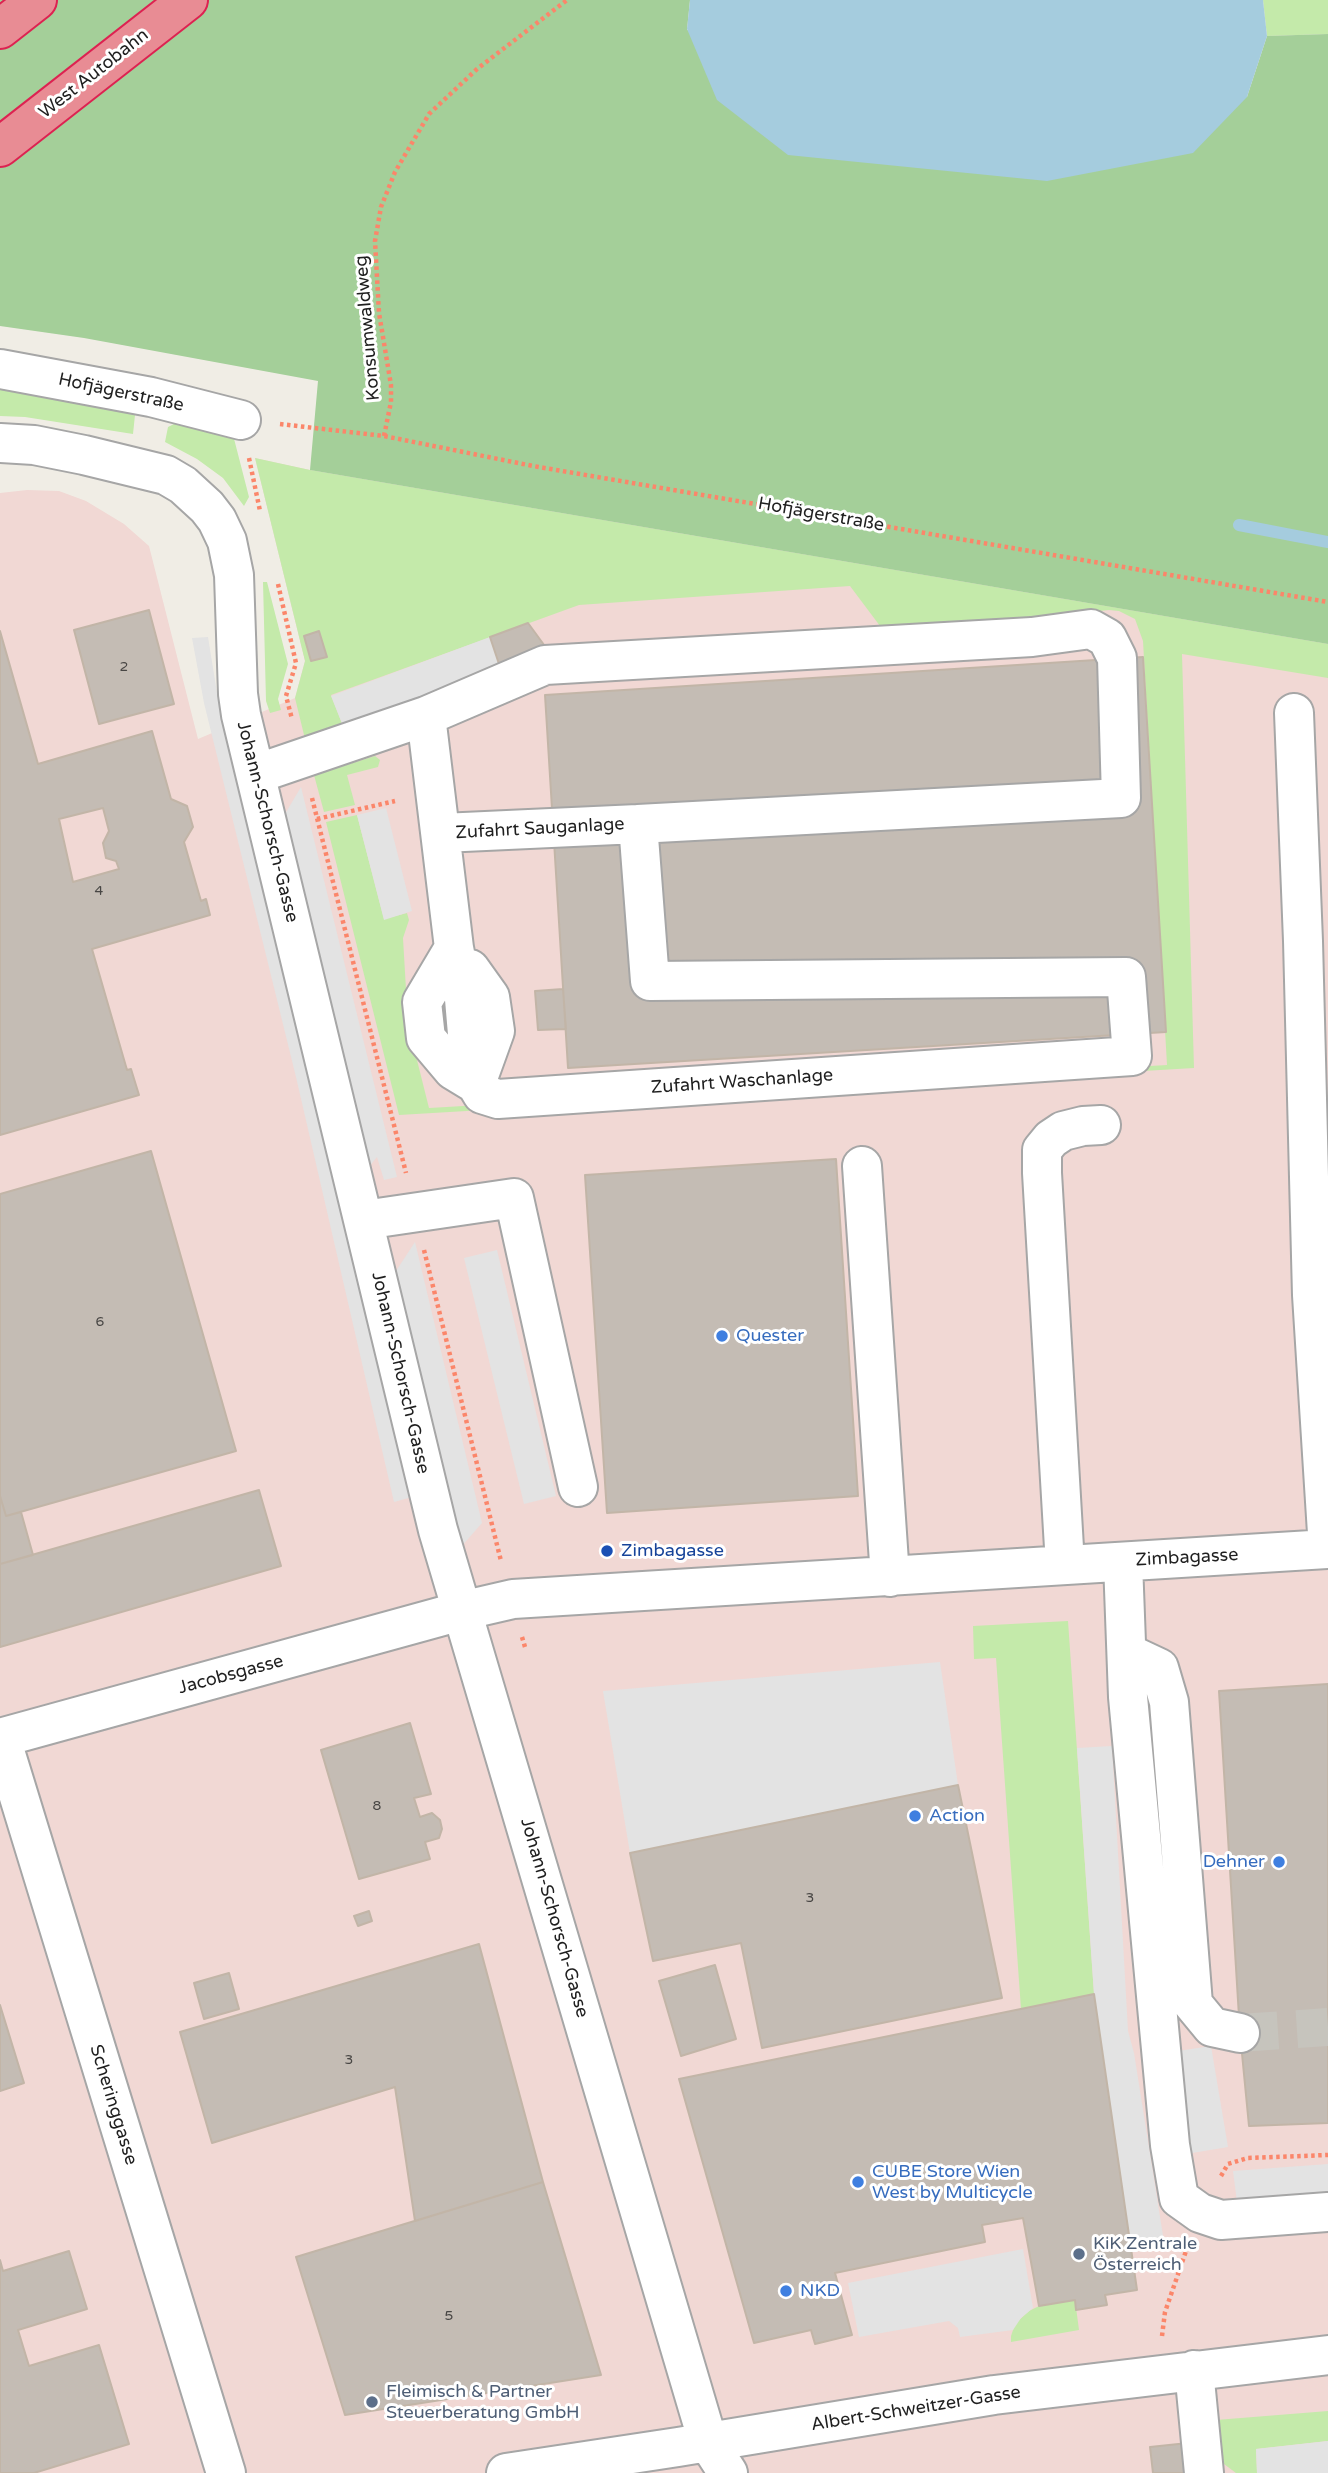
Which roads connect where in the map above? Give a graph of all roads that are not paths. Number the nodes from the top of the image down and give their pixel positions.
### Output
1 (37, 0) edge
2 (188, 0) edge
3 (0, 29) edge
4 (0, 147) edge
5 (0, 369) edge
6 (241, 419) road end
7 (0, 443) edge
8 (1294, 713) dead end
9 (426, 716) junction
10 (256, 774) junction
11 (638, 824) junction
12 (442, 833) junction
13 (1101, 1125) dead end
14 (862, 1166) dead end
15 (1319, 1210) edge
16 (364, 1220) junction
17 (1324, 1427) edge
18 (578, 1488) dead end
19 (1328, 1549) edge
20 (1123, 1562) junction
21 (1065, 1565) junction
22 (890, 1577) junction
23 (461, 1611) junction
24 (1127, 1653) junction
25 (1, 1738) edge
26 (1240, 2033) tunnel mouth
27 (1328, 2212) edge
28 (1328, 2356) edge
29 (1178, 2372) junction
30 (718, 2458) edge
31 (226, 2473) edge
32 (506, 2473) edge
33 (1205, 2473) edge

1 - 3 highway
2 - 4 highway, West Autobahn
5 - 6 street, Hofjägerstraße
7 - 10 street, Johann-Schorsch-Gasse
8 - 15 street
9 - 10 street
9 - 11 street, Zufahrt Sauganlage
9 - 12 street, Zufahrt Waschanlage
10 - 16 street, Johann-Schorsch-Gasse
11 - 12 street, Zufahrt Sauganlage
11 - 12 street, Zufahrt Waschanlage
13 - 21 street
14 - 22 street
15 - 17 street
16 - 18 street
16 - 23 street, Johann-Schorsch-Gasse
17 - 19 street
19 - 20 street, Zimbagasse
20 - 21 street, Zimbagasse
20 - 24 street
21 - 22 street, Zimbagasse
22 - 23 street, Zimbagasse
23 - 25 street, Jacobsgasse
23 - 30 street, Johann-Schorsch-Gasse
24 - 26 street
24 - 27 street
25 - 31 street, Scheringgasse
28 - 29 street, Albert-Schweitzer-Gasse
29 - 30 street, Albert-Schweitzer-Gasse
29 - 33 street
30 - 32 street, Albert-Schweitzer-Gasse

